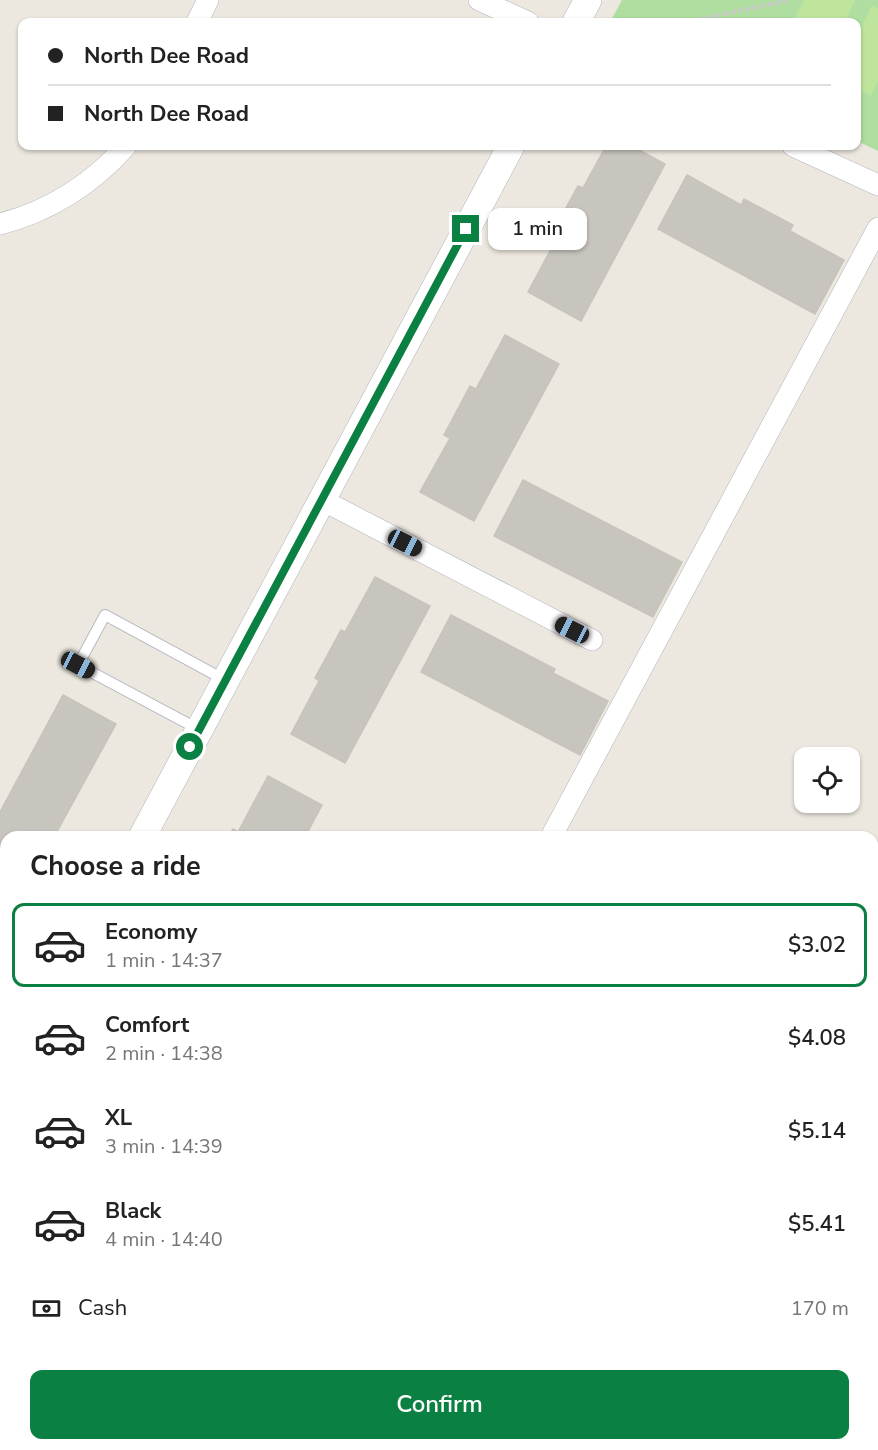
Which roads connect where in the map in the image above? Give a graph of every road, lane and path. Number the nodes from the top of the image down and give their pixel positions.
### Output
1 (208, 0) edge
2 (479, 0) edge
3 (588, 0) edge
4 (790, 0) edge
5 (199, 18) edge
6 (519, 18) edge
7 (578, 18) edge
8 (706, 18) edge
9 (122, 150) edge
10 (509, 150) edge
11 (802, 150) edge
12 (878, 185) edge
13 (0, 224) edge
14 (878, 228) edge
15 (322, 500) junction
16 (592, 640) dead end
17 (225, 681) junction
18 (200, 729) junction
19 (145, 831) edge
20 (554, 831) edge

1 - 5 street
2 - 6 street
3 - 7 street
4 - 8 path
9 - 13 street
10 - 15 street
11 - 12 street
14 - 20 street
15 - 16 street
15 - 17 street
17 - 18 street
17 - 18 lane
18 - 19 street

